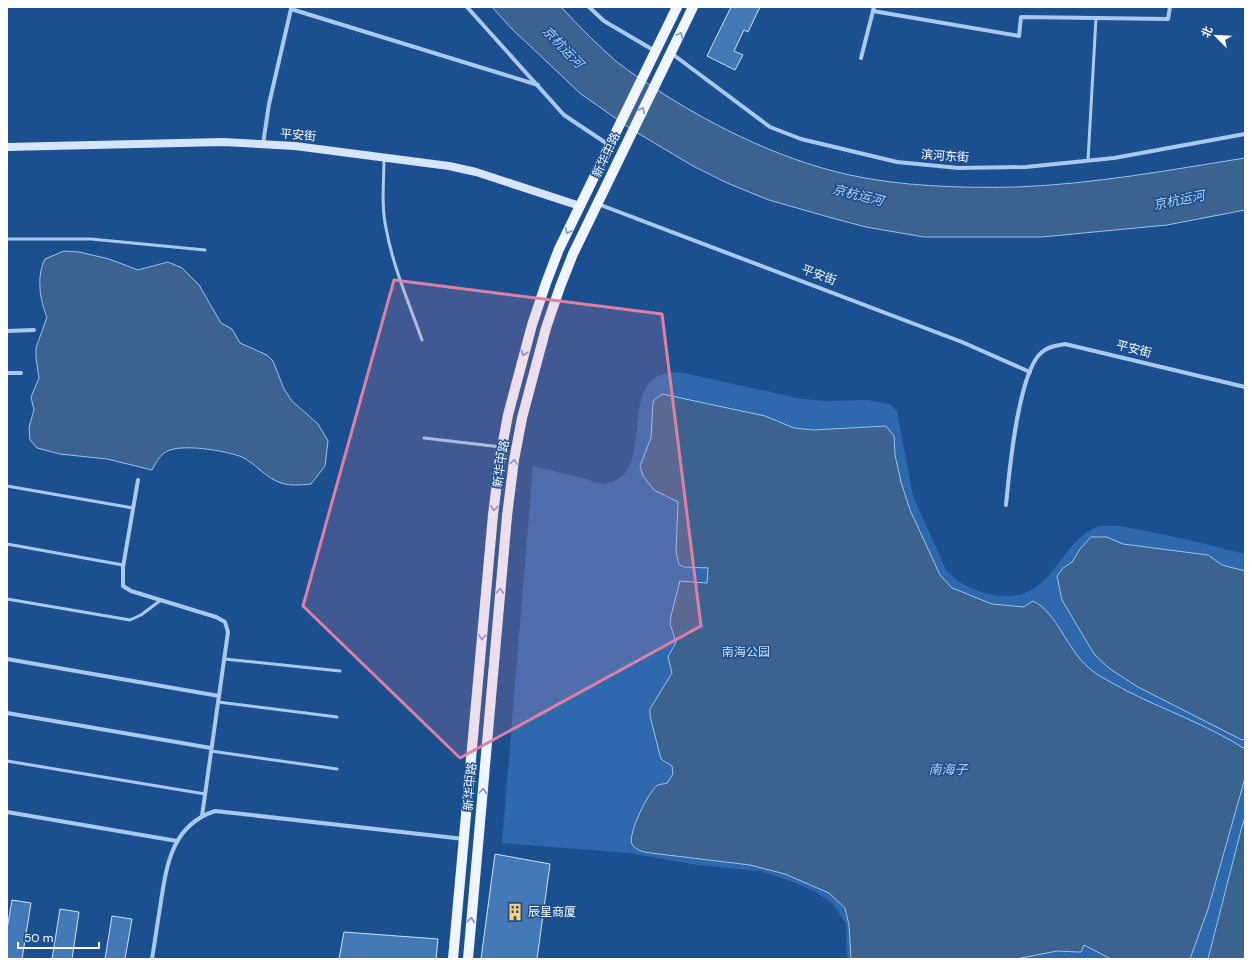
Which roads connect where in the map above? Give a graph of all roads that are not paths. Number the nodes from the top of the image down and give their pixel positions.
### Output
1 (467, 7) edge
2 (589, 7) edge
3 (677, 7) edge
4 (693, 7) edge
5 (1170, 7) edge
6 (873, 9) edge
7 (1096, 18) junction
8 (656, 51) junction
9 (671, 53) junction
10 (861, 58) dead end
11 (538, 85) junction
12 (1245, 134) edge
13 (263, 144) junction
14 (610, 145) junction
15 (7, 147) edge
16 (384, 157) junction
17 (1088, 160) junction
18 (597, 204) junction
19 (580, 206) junction
20 (7, 239) edge
21 (205, 250) dead end
22 (34, 330) dead end
23 (7, 331) edge
24 (422, 340) dead end
25 (1030, 372) junction
26 (7, 373) edge
27 (21, 373) dead end
28 (1245, 387) edge
29 (424, 438) dead end
30 (502, 447) junction
31 (138, 480) dead end
32 (7, 486) edge
33 (1006, 505) dead end
34 (133, 508) junction
35 (7, 544) edge
36 (123, 565) junction
37 (7, 599) edge
38 (161, 600) junction
39 (224, 658) junction
40 (7, 659) edge
41 (340, 671) dead end
42 (219, 696) junction
43 (218, 702) junction
44 (7, 713) edge
45 (337, 717) dead end
46 (211, 750) junction
47 (7, 761) edge
48 (338, 769) dead end
49 (205, 794) junction
50 (7, 812) edge
51 (202, 816) junction
52 (464, 839) junction
53 (177, 841) junction
54 (152, 959) edge
55 (453, 959) edge
56 (468, 959) edge

1 - 11 street
2 - 8 street
3 - 8 main road, 新华中路
9 -> 4 main road, 新华中路
5 - 7 street
6 - 7 street
6 - 10 street
7 - 17 lane
8 - 14 main road, 新华中路
9 - 17 street, 滨河东街
18 -> 9 main road, 新华中路
11 - 13 street
11 - 14 street
12 - 17 street, 滨河东街
13 - 15 street, 平安街
13 - 16 street, 平安街
14 - 19 main road, 新华中路
16 - 19 street, 平安街
16 - 24 lane
18 - 25 street, 平安街
56 -> 18 main road, 新华中路
19 -> 30 main road, 新华中路
20 - 21 lane
22 - 23 street
25 - 28 street, 平安街
25 - 33 street, 平安街
26 - 27 street
29 - 30 lane
30 -> 52 main road, 新华中路
31 - 34 street
32 - 34 lane
34 - 36 street
35 - 36 lane
36 - 38 street
37 - 38 lane
38 - 39 street
39 - 41 lane
39 - 42 street
40 - 42 street
42 - 43 street
43 - 45 lane
43 - 46 street
44 - 46 street
46 - 48 lane
46 - 49 street
47 - 49 lane
49 - 51 street
50 - 53 street
51 - 52 street
51 - 53 street
52 - 55 main road, 新华中路
53 - 54 street

